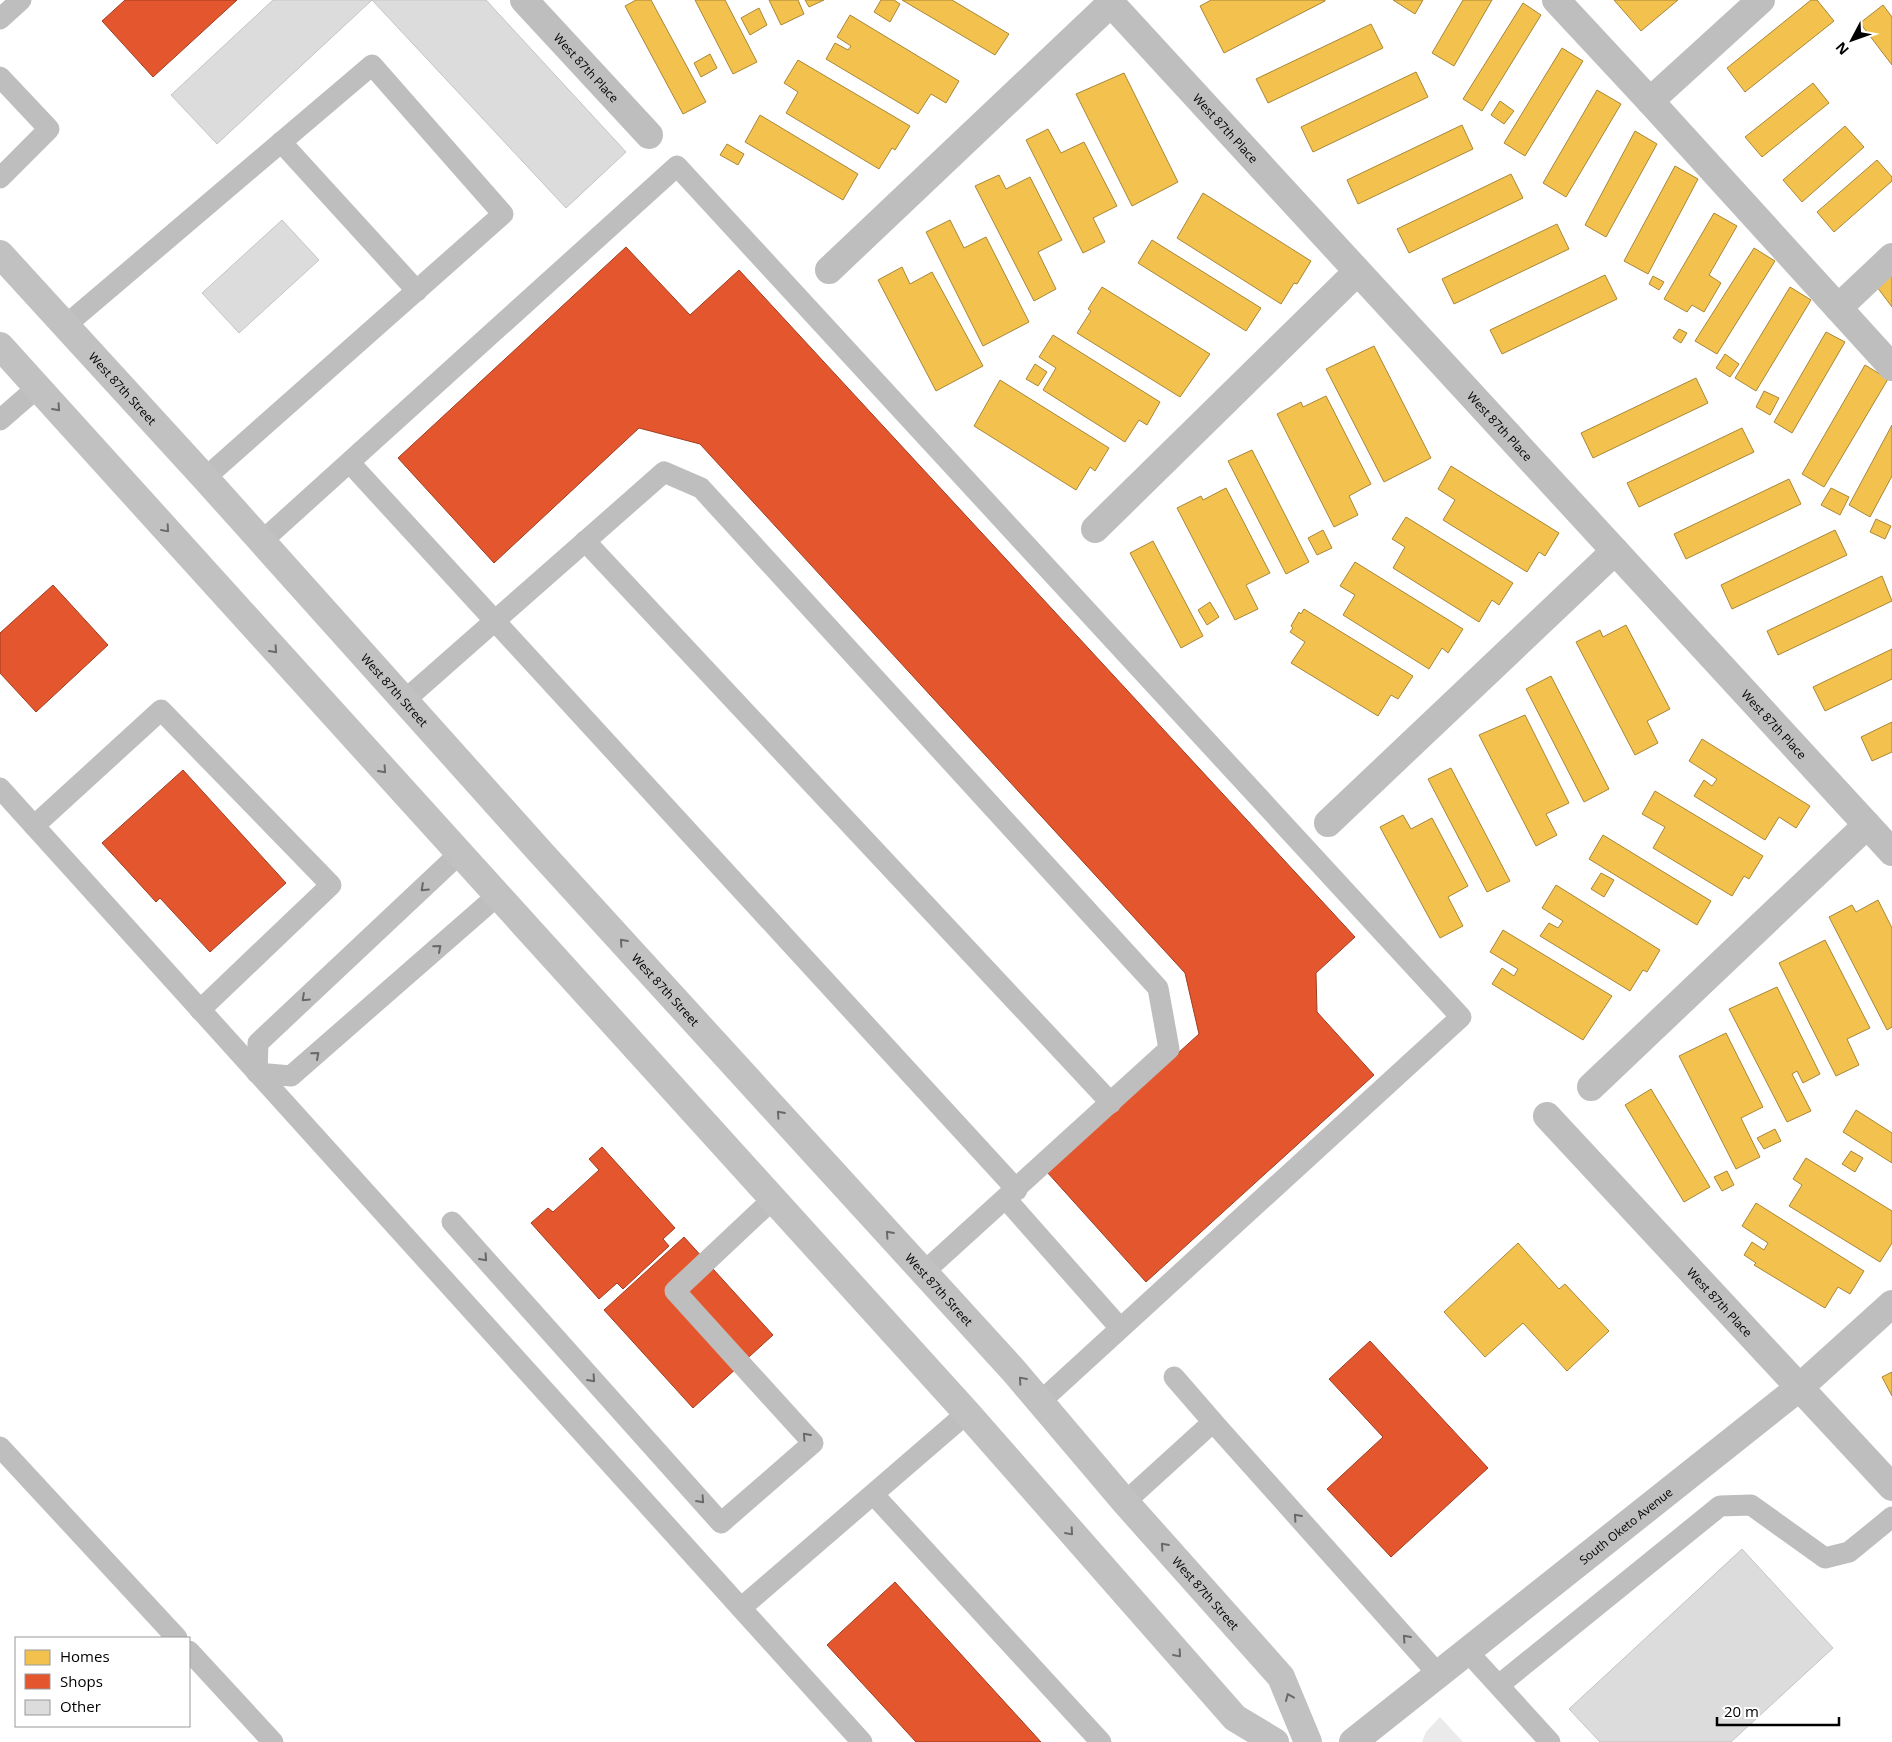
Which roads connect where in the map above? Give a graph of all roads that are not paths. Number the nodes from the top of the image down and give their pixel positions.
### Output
1 (21, 0) edge
2 (524, 0) edge
3 (1556, 0) edge
4 (1761, 0) edge
5 (1109, 2) edge
6 (0, 19) edge
7 (0, 77) edge
8 (1650, 101) junction
9 (649, 135) dead end
10 (281, 142) junction
11 (0, 178) edge
12 (0, 254) edge
13 (1892, 257) edge
14 (829, 270) dead end
15 (1358, 272) junction
16 (417, 291) junction
17 (1838, 308) junction
18 (66, 325) junction
19 (0, 346) edge
20 (1892, 367) edge
21 (38, 387) junction
22 (0, 420) edge
23 (350, 463) junction
24 (205, 478) junction
25 (1094, 529) dead end
26 (585, 541) junction
27 (261, 542) junction
28 (1615, 551) junction
29 (495, 620) junction
30 (405, 700) junction
31 (0, 788) edge
32 (1328, 823) dead end
33 (1867, 825) junction
34 (34, 826) junction
35 (1892, 852) edge
36 (459, 854) junction
37 (497, 896) junction
38 (200, 1010) junction
39 (256, 1072) junction
40 (1591, 1087) dead end
41 (1111, 1103) junction
42 (1547, 1116) dead end
43 (1011, 1194) junction
44 (773, 1199) junction
45 (452, 1222) dead end
46 (924, 1272) junction
47 (1892, 1304) edge
48 (1120, 1328) junction
49 (1174, 1377) dead end
50 (1800, 1387) junction
51 (1040, 1402) junction
52 (967, 1413) junction
53 (1213, 1422) junction
54 (0, 1447) edge
55 (1892, 1487) edge
56 (874, 1495) junction
57 (1125, 1502) junction
58 (1892, 1517) edge
59 (741, 1608) junction
60 (176, 1637) edge
61 (1467, 1651) junction
62 (190, 1652) edge
63 (1438, 1674) junction
64 (1499, 1685) junction
65 (273, 1742) edge
66 (862, 1742) edge
67 (1101, 1742) edge
68 (1275, 1742) edge
69 (1308, 1742) edge
70 (1353, 1742) edge
71 (1550, 1742) edge

1 - 6 lane
2 - 9 street, West 87th Place
3 - 8 street
4 - 8 street
5 - 14 street
5 - 15 street, West 87th Place
7 - 11 lane
8 - 17 street
10 - 16 lane
10 - 16 lane
10 - 18 lane
12 - 18 main road, West 87th Street
13 - 17 street
15 - 25 street
15 - 28 street, West 87th Place
16 - 24 lane
17 - 20 street
18 - 24 main road, West 87th Street
19 - 21 main road
21 - 22 lane
21 -> 36 main road
23 - 27 lane
23 - 29 lane
23 - 48 lane
24 - 27 main road, West 87th Street
26 - 29 lane
26 - 41 lane
26 - 41 lane
27 - 30 main road, West 87th Street
28 - 32 street
28 - 33 street, West 87th Place
29 - 30 lane
29 - 43 lane
46 -> 30 main road, West 87th Street
31 - 34 lane
33 - 35 street, West 87th Place
33 - 40 street
34 - 38 lane
34 - 38 lane
36 - 37 main road
36 -> 39 lane
39 -> 37 lane
37 - 44 main road
38 - 39 lane
39 - 59 lane
41 - 43 lane
42 - 50 street, West 87th Place
43 - 46 lane
43 - 48 lane
45 -> 44 lane
44 - 52 main road
51 -> 46 main road, West 87th Street
47 - 50 street, South Oketo Avenue
48 - 51 lane
49 - 53 lane
50 - 55 street, West 87th Place
50 - 61 street, South Oketo Avenue
51 - 57 main road, West 87th Street
52 - 56 lane
52 -> 68 main road
53 - 57 lane
63 -> 53 lane
54 - 60 lane
56 - 59 lane
56 - 67 lane
69 -> 57 main road, West 87th Street
58 - 64 lane
59 - 66 lane
61 - 63 street, South Oketo Avenue
61 - 64 lane
62 - 65 lane
63 - 70 street, South Oketo Avenue
64 - 71 lane

